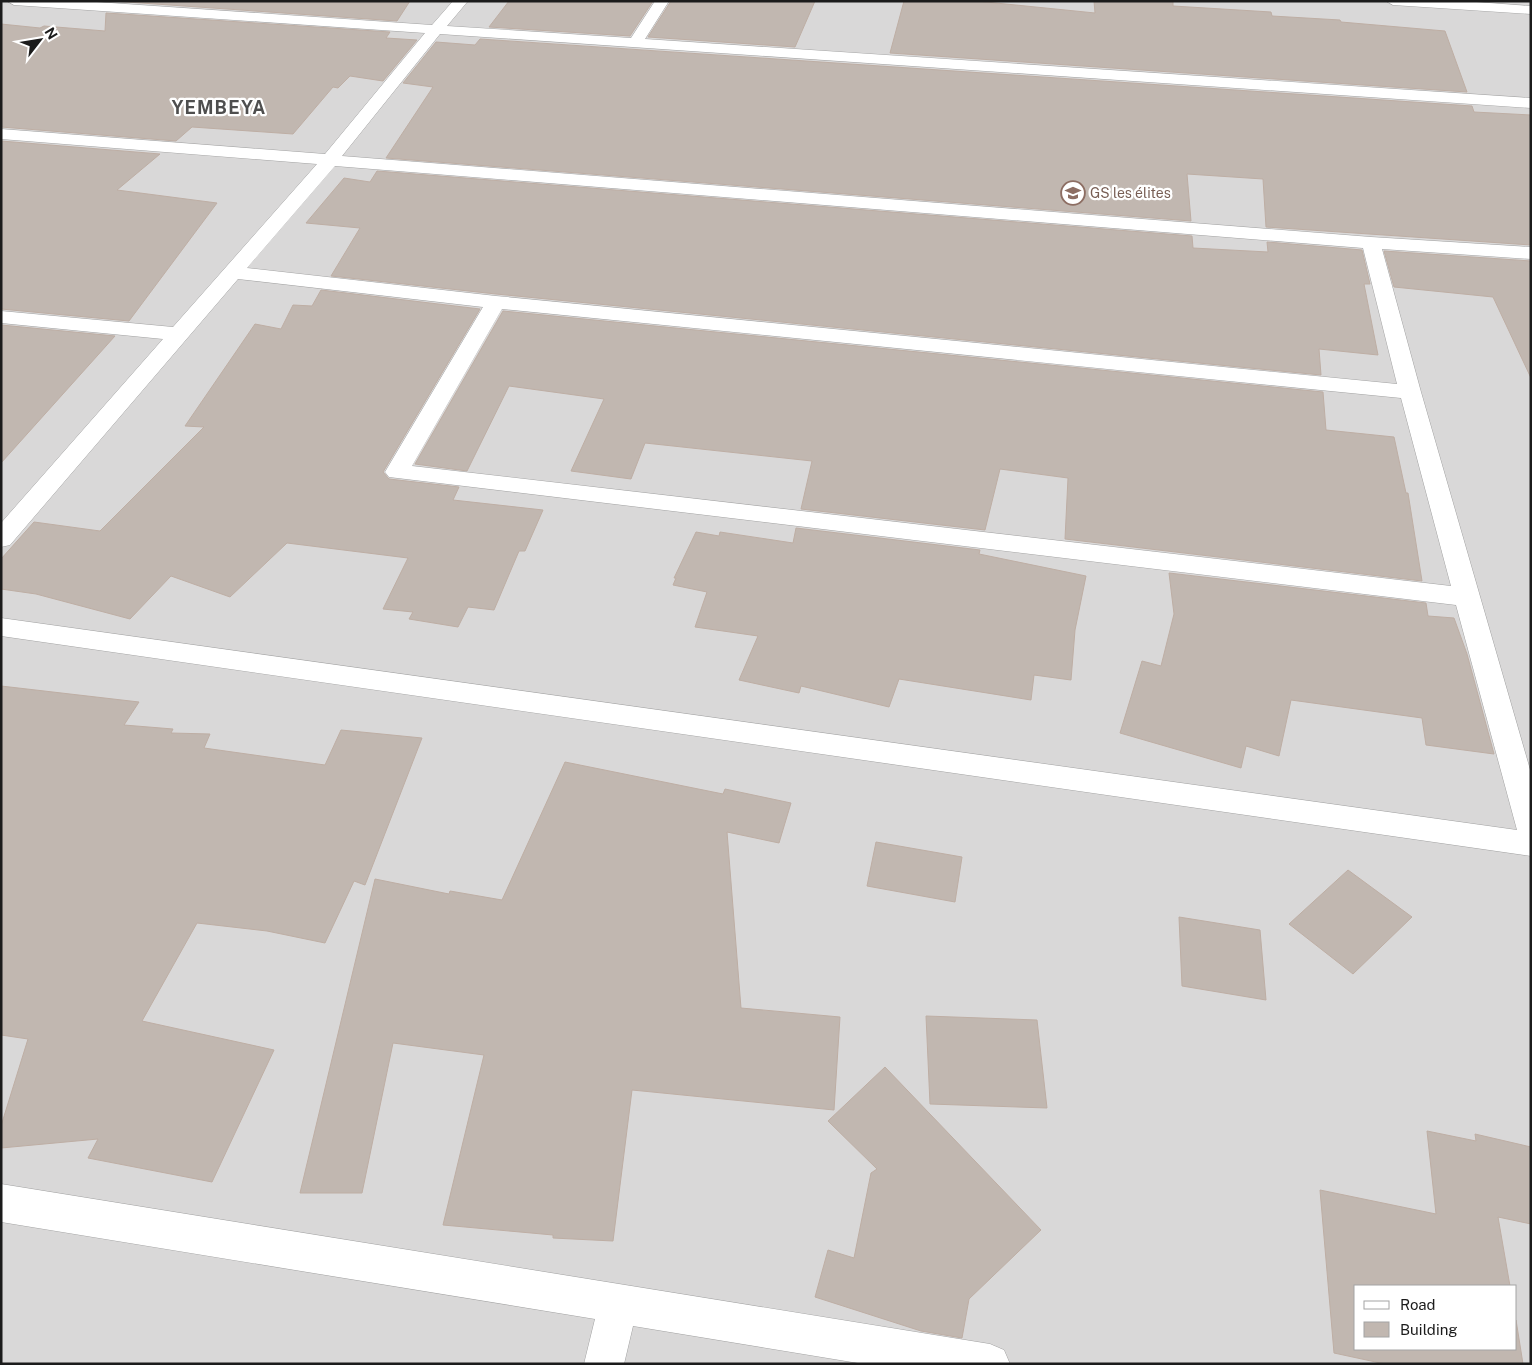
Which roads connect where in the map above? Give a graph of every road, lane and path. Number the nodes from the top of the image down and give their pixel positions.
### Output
1 (14, 1) edge
2 (461, 1) edge
3 (662, 1) edge
4 (1393, 1) edge
5 (1531, 10) edge
6 (435, 30) junction
7 (635, 43) junction
8 (1531, 103) edge
9 (1, 134) edge
10 (330, 160) junction
11 (1371, 243) junction
12 (1531, 253) edge
13 (232, 272) junction
14 (496, 302) junction
15 (1, 317) edge
16 (179, 334) junction
17 (1410, 392) junction
18 (1, 539) edge
19 (1467, 597) junction
20 (1, 627) edge
21 (1531, 827) edge
22 (1531, 844) edge
23 (1, 1204) edge
24 (618, 1305) junction
25 (604, 1364) edge
26 (990, 1364) edge

1 - 6 street
2 - 6 street
3 - 7 street
4 - 5 street
6 - 7 street
6 - 10 street
7 - 8 street
9 - 10 street
10 - 11 street
10 - 13 street
11 - 12 street
11 - 17 street
13 - 14 street
13 - 16 street
14 - 17 street
14 - 19 street
15 - 16 street
16 - 18 street
17 - 19 street
19 - 21 street
20 - 22 street
23 - 24 street
24 - 25 street
24 - 26 street

